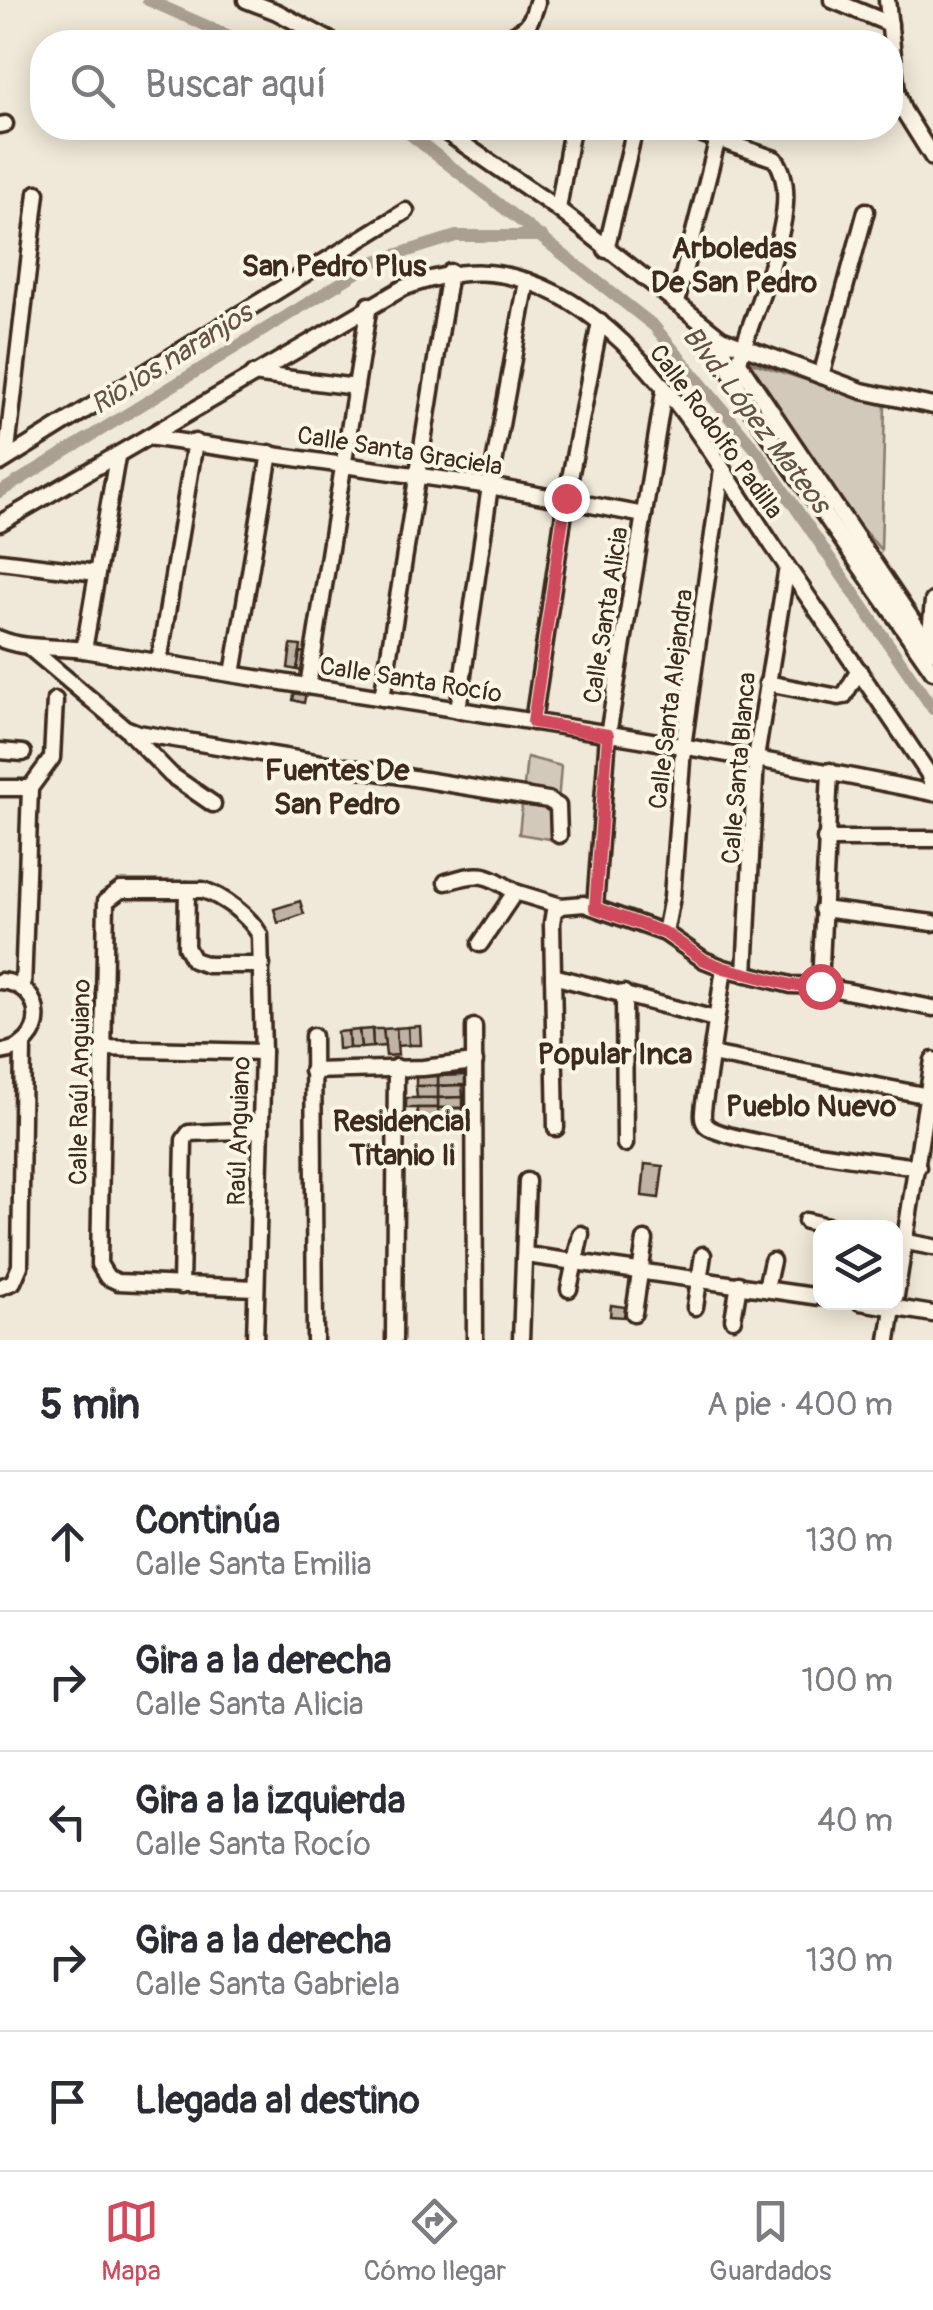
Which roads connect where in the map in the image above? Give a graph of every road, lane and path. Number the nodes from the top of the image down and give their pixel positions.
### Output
1 (246, 0) edge
2 (832, 0) edge
3 (887, 0) edge
4 (536, 2) edge
5 (278, 6) edge
6 (890, 24) junction
7 (315, 30) edge
8 (524, 30) edge
9 (891, 30) edge
10 (903, 110) edge
11 (459, 140) edge
12 (470, 140) edge
13 (570, 140) edge
14 (633, 140) edge
15 (717, 140) edge
16 (723, 140) edge
17 (929, 143) edge
18 (468, 146) junction
19 (933, 158) edge
20 (37, 194) dead end
21 (558, 209) junction
22 (406, 211) dead end
23 (866, 211) dead end
24 (606, 250) junction
25 (450, 272) junction
26 (527, 282) junction
27 (676, 303) junction
28 (368, 305) junction
29 (600, 322) junction
30 (721, 338) junction
31 (744, 347) junction
32 (253, 374) junction
33 (821, 376) junction
34 (356, 387) junction
35 (664, 391) junction
36 (933, 406) edge
37 (148, 437) junction
38 (195, 442) junction
39 (270, 453) junction
40 (117, 457) junction
41 (3, 461) edge
42 (344, 463) junction
43 (722, 470) junction
44 (417, 474) junction
45 (490, 486) junction
46 (566, 498) junction
47 (644, 515) junction
48 (0, 523) edge
49 (0, 561) edge
50 (788, 567) junction
51 (97, 573) junction
52 (933, 601) edge
53 (0, 639) edge
54 (30, 648) junction
55 (84, 650) junction
56 (931, 658) edge
57 (159, 662) junction
58 (858, 670) junction
59 (233, 674) junction
60 (766, 684) junction
61 (308, 686) junction
62 (382, 698) junction
63 (55, 700) dead end
64 (458, 710) junction
65 (533, 722) junction
66 (124, 728) junction
67 (608, 735) junction
68 (683, 748) junction
69 (0, 751) edge
70 (23, 752) dead end
71 (756, 758) junction
72 (830, 772) junction
73 (0, 788) edge
74 (30, 788) junction
75 (933, 790) edge
76 (212, 804) dead end
77 (558, 835) dead end
78 (825, 838) junction
79 (933, 840) edge
80 (446, 882) dead end
81 (186, 890) junction
82 (515, 892) junction
83 (560, 906) junction
84 (595, 908) junction
85 (822, 910) junction
86 (933, 924) edge
87 (254, 925) joint
88 (665, 933) junction
89 (480, 944) dead end
90 (262, 965) junction
91 (724, 968) junction
92 (745, 974) junction
93 (553, 976) junction
94 (0, 981) edge
95 (820, 986) junction
96 (23, 988) junction
97 (624, 993) junction
98 (933, 1008) edge
99 (715, 1019) junction
100 (474, 1027) dead end
101 (313, 1036) dead end
102 (23, 1045) junction
103 (102, 1048) junction
104 (0, 1052) edge
105 (263, 1052) junction
106 (712, 1054) junction
107 (933, 1060) edge
108 (474, 1062) junction
109 (396, 1067) junction
110 (312, 1071) junction
111 (930, 1096) junction
112 (556, 1128) dead end
113 (261, 1130) junction
114 (625, 1144) dead end
115 (918, 1167) junction
116 (526, 1181) dead end
117 (806, 1221) dead end
118 (813, 1223) edge
119 (903, 1229) edge
120 (581, 1234) dead end
121 (645, 1240) dead end
122 (903, 1242) edge
123 (933, 1247) edge
124 (703, 1254) dead end
125 (526, 1255) junction
126 (576, 1260) junction
127 (772, 1261) dead end
128 (639, 1272) junction
129 (700, 1279) junction
130 (740, 1284) junction
131 (180, 1286) junction
132 (0, 1287) edge
133 (255, 1288) junction
134 (766, 1288) junction
135 (569, 1289) dead end
136 (813, 1296) edge
137 (903, 1305) edge
138 (695, 1307) dead end
139 (893, 1310) edge
140 (634, 1313) dead end
141 (933, 1314) edge
142 (734, 1319) dead end
143 (314, 1334) edge
144 (255, 1340) edge
145 (394, 1340) edge
146 (475, 1340) edge
147 (521, 1340) edge
148 (888, 1340) edge

1 - 5 street
2 - 6 street
3 - 6 street
4 - 8 street
5 - 7 street
6 - 9 street
10 - 17 street
11 - 18 street
12 - 18 street
13 - 21 street
14 - 24 street
15 - 27 street
16 - 31 street
17 - 19 street
18 - 21 street
20 - 41 street
21 - 24 street
22 - 41 street
23 - 33 street
24 - 27 street
25 - 26 street, Calle Rodolfo Padilla
25 - 28 street, Calle Rodolfo Padilla
25 - 44 street
26 - 29 street, Calle Rodolfo Padilla
26 - 45 street
27 - 30 street
28 - 32 street, Calle Rodolfo Padilla
28 - 34 street
29 - 35 street, Calle Rodolfo Padilla
29 - 46 street
30 - 31 street
30 - 56 street
31 - 33 street
31 - 56 street
32 - 34 street
32 - 37 street, Calle Rodolfo Padilla
33 - 36 street
34 - 42 street
35 - 43 street, Calle Rodolfo Padilla
35 - 47 street, Calle Santa Alicia
37 - 38 street, Calle Santa Graciela
37 - 40 street, Calle Rodolfo Padilla
38 - 39 street, Calle Santa Graciela
38 - 57 street
39 - 42 street, Calle Santa Graciela
39 - 59 street
40 - 48 street, Calle Rodolfo Padilla
40 - 51 street
42 - 44 street, Calle Santa Graciela
42 - 61 street
43 - 50 street, Calle Rodolfo Padilla
43 - 68 street, Calle Santa Alejandra
44 - 45 street, Calle Santa Graciela
44 - 62 street
45 - 46 street, Calle Santa Graciela
45 - 64 street
46 - 47 street, Calle Santa Graciela
46 - 65 street
47 - 67 street, Calle Santa Alicia
49 - 51 street
50 - 58 street, Calle Rodolfo Padilla
50 - 60 street, Calle Santa Blanca
51 - 55 street
52 - 56 street
53 - 54 street, Calle Santa Rocío
54 - 55 street, Calle Santa Rocío
54 - 66 street
55 - 57 street, Calle Santa Rocío
57 - 59 street, Calle Santa Rocío
58 - 60 street
58 - 75 street, Calle Rodolfo Padilla
59 - 61 street, Calle Santa Rocío
60 - 71 street, Calle Santa Blanca
61 - 62 street, Calle Santa Rocío
62 - 64 street, Calle Santa Rocío
63 - 74 street
64 - 65 street, Calle Santa Rocío
65 - 67 street, Calle Santa Rocío
66 - 76 street
66 - 77 street
67 - 68 street, Calle Santa Rocío
67 - 84 street, Calle Santa Alicia
68 - 71 street, Calle Santa Rocío
68 - 88 street, Calle Santa Alejandra
69 - 70 street
71 - 72 street, Calle Santa Rocío
71 - 92 street, Calle Santa Blanca
72 - 75 street, Calle Santa Rocío
72 - 78 street
73 - 74 street
74 - 96 street
78 - 79 street
78 - 85 street
80 - 82 street
81 - 87 street, Calle Raúl Anguiano
81 - 90 street
81 - 103 street, Calle Raúl Anguiano
82 - 83 street
82 - 89 street
83 - 84 street
83 - 93 street
84 - 88 street
85 - 86 street
85 - 95 street
87 - 90 street, Raúl Anguiano
88 - 91 street
90 - 105 street, Raúl Anguiano
91 - 92 street
91 - 99 street
92 - 95 street
93 - 97 street
93 - 112 street
94 - 96 street
95 - 98 street
96 - 102 street
97 - 99 street
97 - 114 street
99 - 106 street
100 - 108 street
101 - 110 street
102 - 104 street
102 - 132 street
103 - 105 street
103 - 131 street, Calle Raúl Anguiano
105 - 113 street, Raúl Anguiano
106 - 111 street
106 - 115 street
107 - 111 street
108 - 109 street
108 - 146 street
109 - 110 street
109 - 145 street
110 - 143 street
111 - 115 street
113 - 131 street
113 - 133 street, Raúl Anguiano
115 - 119 street
116 - 125 street
117 - 118 street
120 - 126 street
121 - 128 street
122 - 123 street
124 - 129 street
125 - 126 street
125 - 147 street
126 - 128 street
126 - 135 street
127 - 134 street
128 - 129 street
128 - 140 street
129 - 130 street
129 - 138 street
130 - 134 street
130 - 142 street
131 - 133 street, Calle Raúl Anguiano
133 - 144 street, Raúl Anguiano
134 - 136 street
137 - 141 street
139 - 148 street

